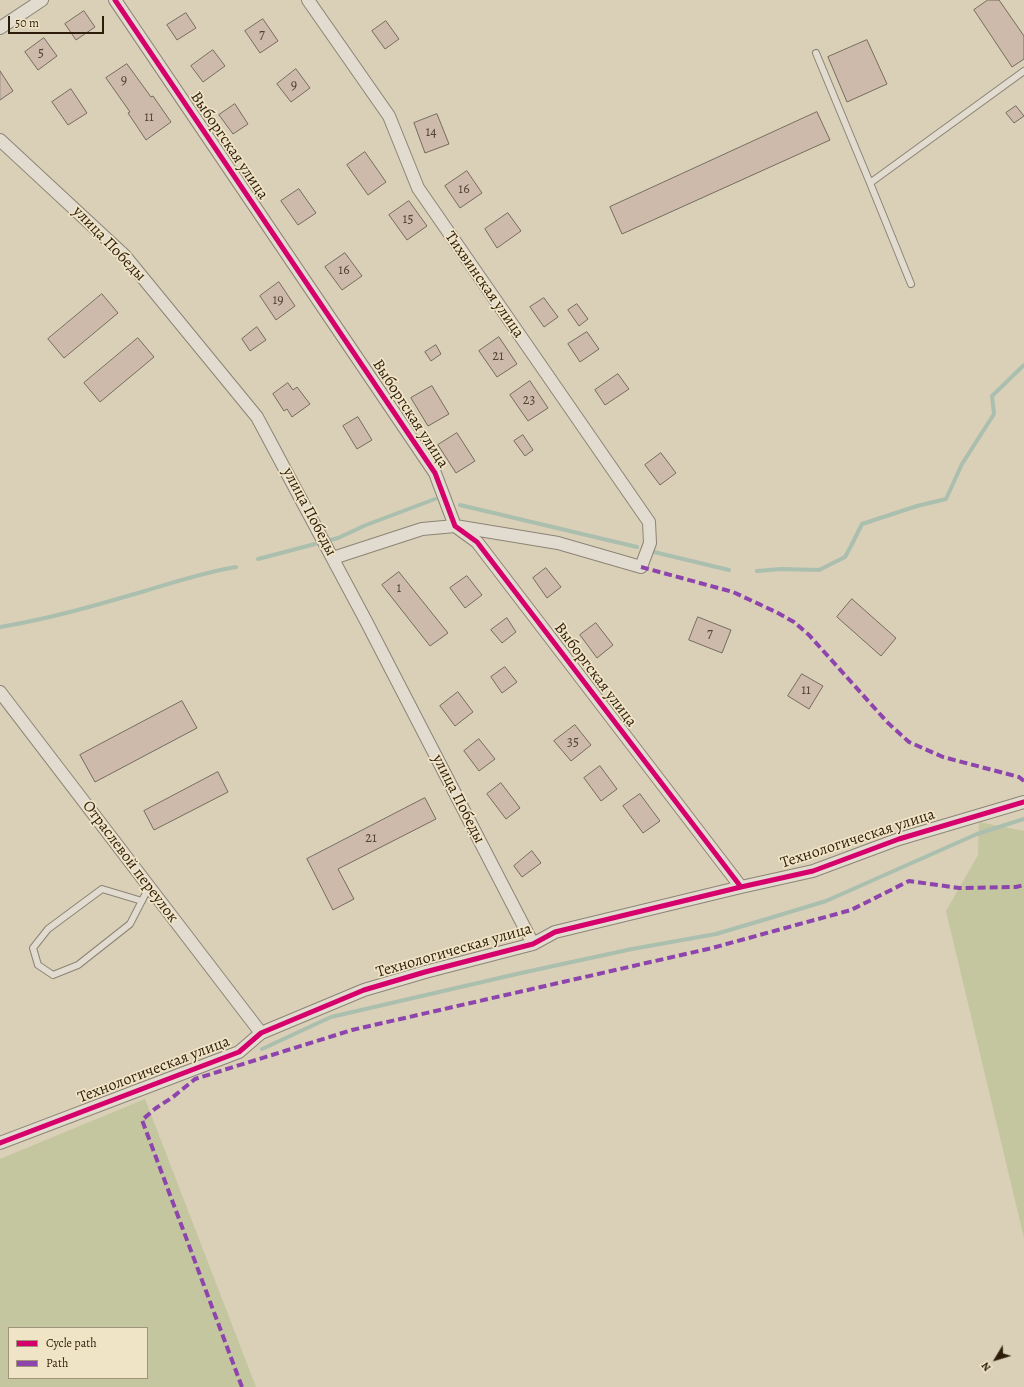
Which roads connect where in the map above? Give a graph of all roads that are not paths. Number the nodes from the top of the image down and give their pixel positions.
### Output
1 (42, 0) edge
2 (115, 0) edge
3 (308, 0) edge
4 (0, 28) edge
5 (816, 53) dead end
6 (1024, 71) edge
7 (0, 140) edge
8 (870, 183) junction
9 (910, 284) dead end
10 (455, 526) junction
11 (333, 558) junction
12 (0, 692) edge
13 (1024, 802) edge
14 (149, 887) junction
15 (741, 887) junction
16 (142, 901) junction
17 (533, 944) junction
18 (261, 1033) junction
19 (0, 1143) edge

1 - 4 street
2 - 10 street, Выборгская улица
3 - 10 street, Тихвинская улица
5 - 8 lane
6 - 8 lane
7 - 11 street, улица Победы
8 - 9 lane
10 - 11 street
10 - 15 street, Выборгская улица
11 - 17 street, улица Победы
12 - 14 street, Отраслевой переулок
13 - 15 street, Технологическая улица
14 - 16 lane
14 - 18 street, Отраслевой переулок
15 - 17 street, Технологическая улица
16 - 16 lane
17 - 18 street, Технологическая улица
18 - 19 street, Технологическая улица

